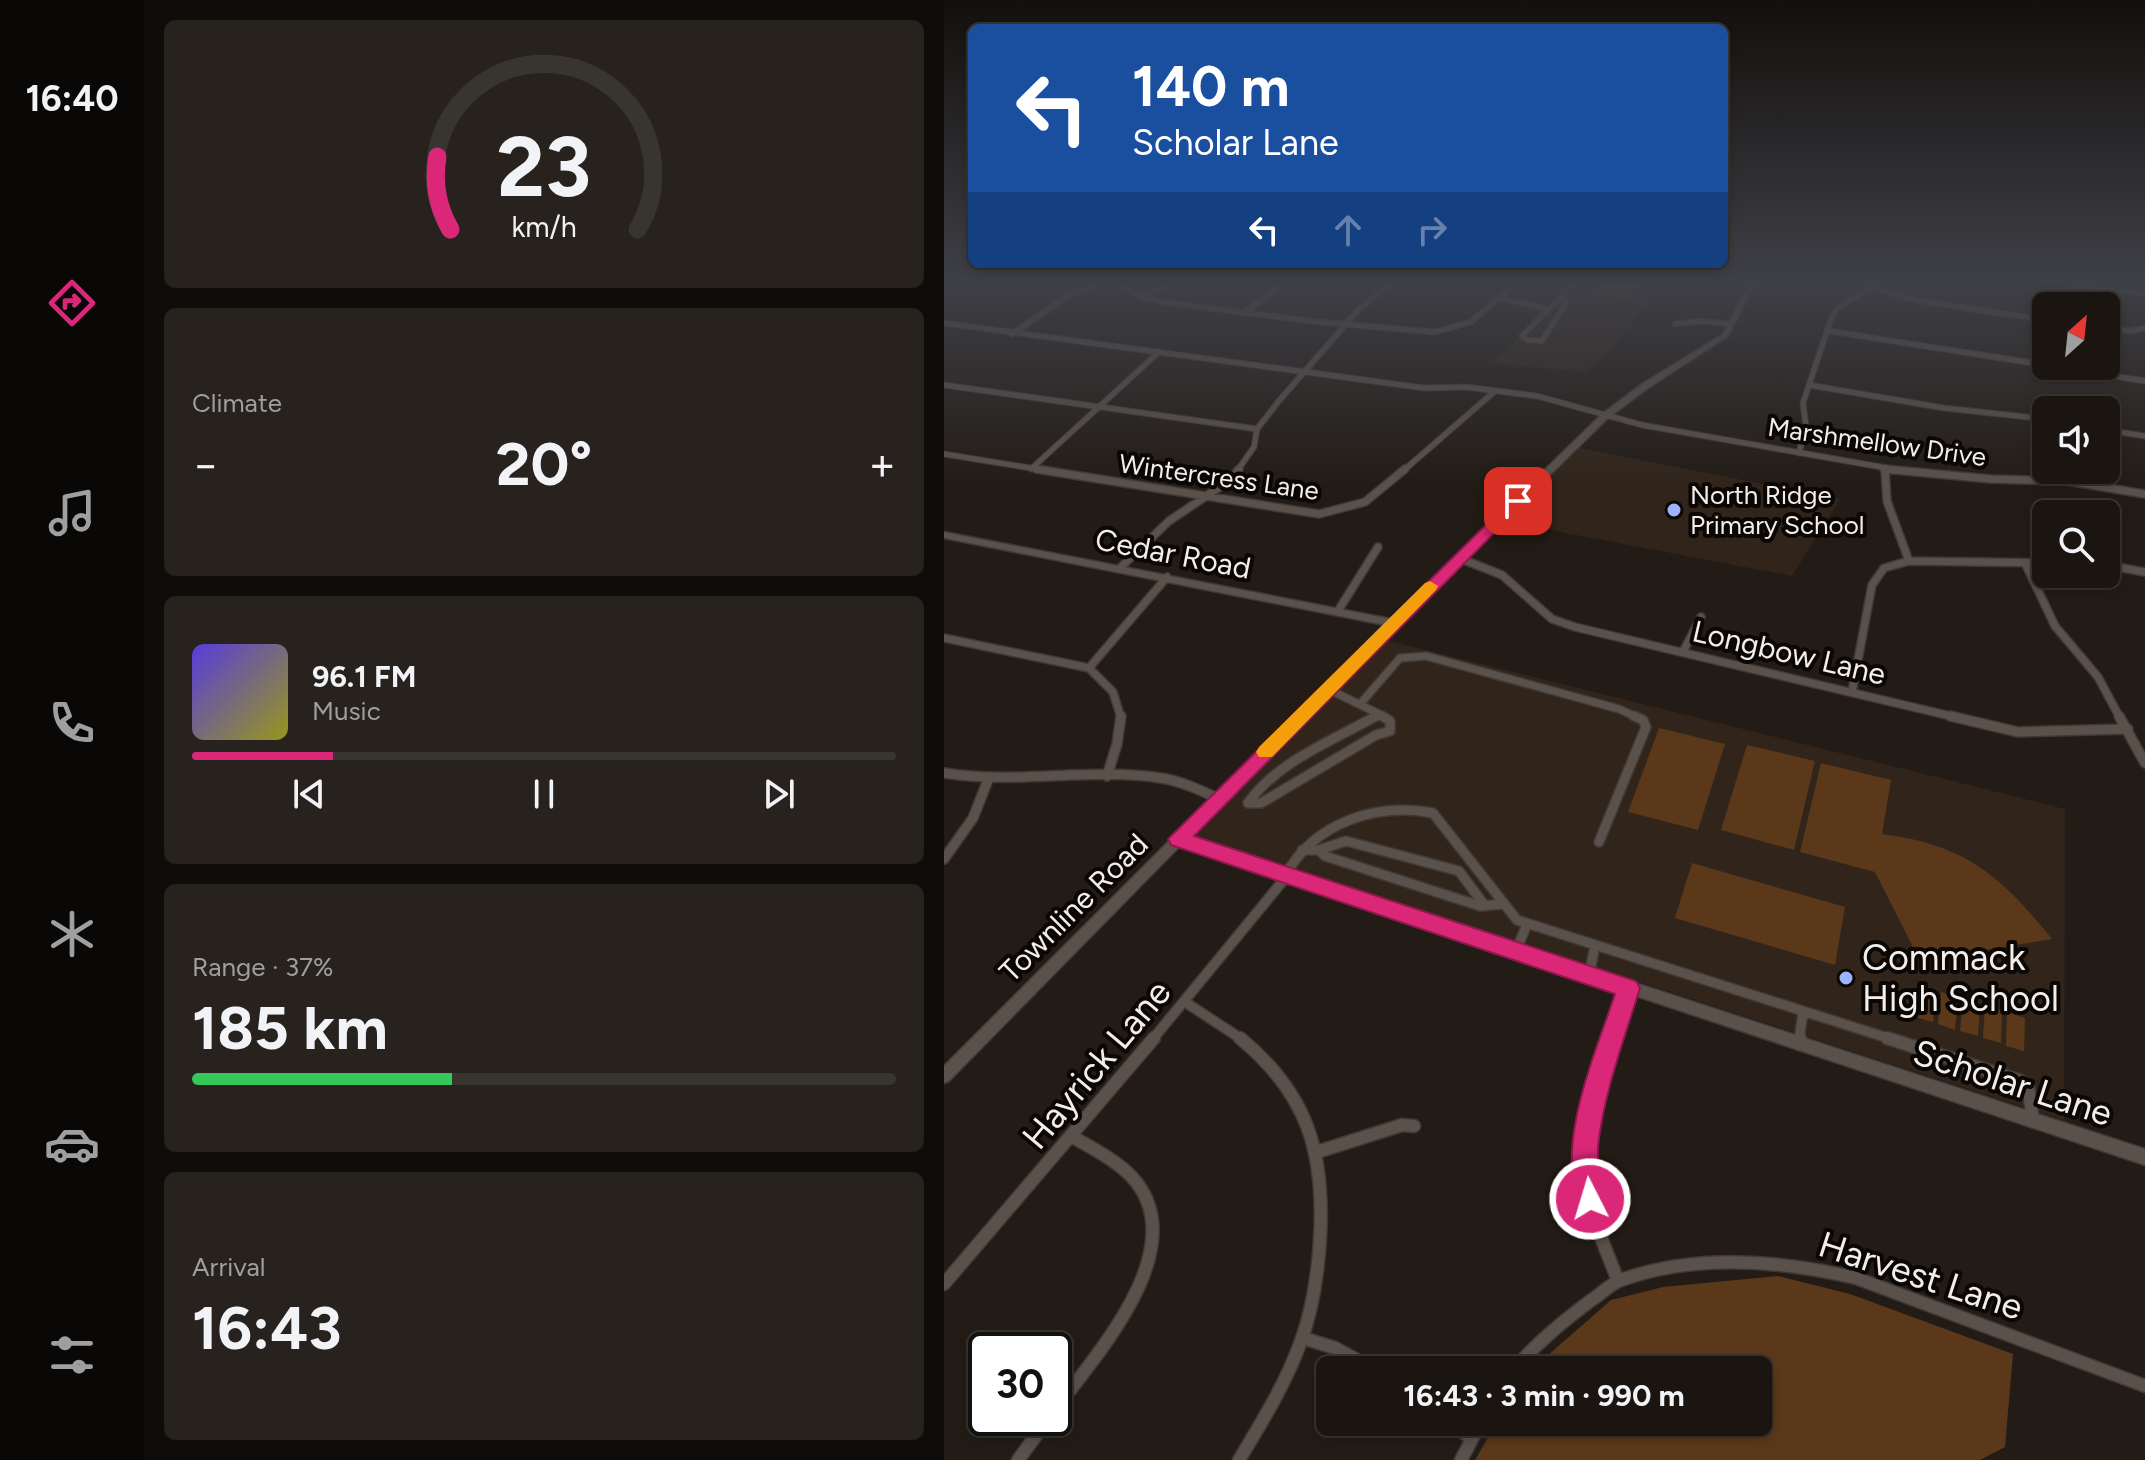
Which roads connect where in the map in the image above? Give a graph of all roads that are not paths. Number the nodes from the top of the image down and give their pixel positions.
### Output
1 (1127, 348) edge
2 (1325, 348) edge
3 (1708, 348) edge
4 (1823, 348) edge
5 (1936, 348) edge
6 (1159, 352) junction
7 (2032, 363) edge
8 (1304, 372) junction
9 (2120, 377) edge
10 (2145, 381) edge
11 (944, 385) edge
12 (1809, 385) junction
13 (1495, 391) junction
14 (1100, 406) junction
15 (1605, 416) junction
16 (2032, 417) edge
17 (1257, 429) junction
18 (2120, 432) edge
19 (2145, 436) edge
20 (1799, 453) junction
21 (944, 454) edge
22 (1031, 469) junction
23 (1885, 469) junction
24 (2145, 494) edge
25 (1208, 497) junction
26 (944, 535) edge
27 (1378, 547) dead end
28 (1459, 558) junction
29 (1909, 561) junction
30 (2025, 563) junction
31 (2032, 563) edge
32 (1120, 568) junction
33 (2120, 568) edge
34 (2145, 572) edge
35 (1167, 577) junction
36 (1338, 611) junction
37 (1701, 617) dead end
38 (1393, 623) junction
39 (944, 638) edge
40 (1683, 652) junction
41 (1089, 668) junction
42 (1328, 689) junction
43 (1852, 692) junction
44 (1361, 703) junction
45 (1379, 714) junction
46 (2128, 729) junction
47 (2145, 763) edge
48 (944, 773) edge
49 (1107, 776) junction
50 (988, 780) junction
51 (1219, 799) junction
52 (1178, 839) junction
53 (1599, 842) dead end
54 (1302, 850) junction
55 (1319, 850) junction
56 (944, 859) edge
57 (1286, 876) junction
58 (1503, 904) junction
59 (1485, 906) junction
60 (1527, 924) junction
61 (1595, 946) junction
62 (1516, 951) junction
63 (1589, 975) junction
64 (1628, 988) junction
65 (1185, 1002) junction
66 (1803, 1013) junction
67 (1799, 1044) junction
68 (944, 1076) edge
69 (2033, 1120) junction
70 (1414, 1126) dead end
71 (1071, 1136) junction
72 (1317, 1152) junction
73 (2145, 1157) edge
74 (1618, 1281) junction
75 (944, 1284) edge
76 (1303, 1338) junction
77 (1350, 1356) edge
78 (1525, 1356) edge
79 (1072, 1385) edge
80 (2145, 1386) edge
81 (1036, 1436) edge
82 (1468, 1436) edge
83 (1474, 1436) edge
84 (1472, 1439) junction
85 (1018, 1460) edge
86 (1239, 1460) edge
87 (1461, 1460) edge

1 - 6 street, Marshmellow Drive
2 - 8 street
3 - 15 main road, Townline Road
4 - 12 street
5 - 7 street
6 - 8 street, Marshmellow Drive
6 - 14 street
8 - 13 street, Marshmellow Drive
8 - 17 street
9 - 10 street
11 - 14 street
12 - 16 street
12 - 20 street
13 - 15 street, Marshmellow Drive
13 - 25 street, Wintercress Lane
14 - 17 street
14 - 22 street
15 - 20 street, Marshmellow Drive
15 - 28 main road, Townline Road
17 - 25 street
18 - 19 street
20 - 23 street, Marshmellow Drive
21 - 22 street, Wintercress Lane
22 - 25 street, Wintercress Lane
23 - 24 street, Marshmellow Drive
23 - 29 street
25 - 32 street
26 - 32 main road, Cedar Road
27 - 36 street
28 - 38 main road, Townline Road
28 - 40 street, Longbow Lane
29 - 30 street
29 - 43 street
30 - 31 street
30 - 46 street
32 - 35 main road, Cedar Road
33 - 34 street
35 - 36 main road, Cedar Road
35 - 41 street
36 - 38 main road, Cedar Road
37 - 40 street
38 - 42 main road, Townline Road
39 - 41 street
40 - 43 street, Longbow Lane
41 - 49 street
42 - 44 street
42 - 51 main road, Townline Road
43 - 46 street, Longbow Lane
44 - 45 street
44 - 53 street
45 - 45 street
46 - 47 street
48 - 50 street
49 - 50 street
49 - 51 street
50 - 56 street
51 - 52 main road, Townline Road
52 - 57 main road, Scholar Lane
52 - 68 main road, Townline Road
54 - 55 street
54 - 57 street, Hayrick Lane
54 - 58 street
55 - 59 street
55 - 59 street
57 - 62 main road, Scholar Lane
57 - 65 street, Hayrick Lane
58 - 59 street
58 - 60 street
60 - 61 street
60 - 62 street
61 - 63 street
61 - 66 street
62 - 63 main road, Scholar Lane
63 - 64 main road, Scholar Lane
64 - 67 main road, Scholar Lane
64 - 74 street
65 - 71 street, Hayrick Lane
65 - 72 street
66 - 67 street
66 - 69 street
67 - 69 main road, Scholar Lane
69 - 73 main road, Scholar Lane
70 - 72 street
71 - 75 street, Hayrick Lane
71 - 79 street
72 - 76 street
74 - 78 street, Harvest Lane
74 - 80 street, Harvest Lane
76 - 77 street
76 - 86 street
81 - 85 street
82 - 84 street
83 - 84 street
84 - 87 street

